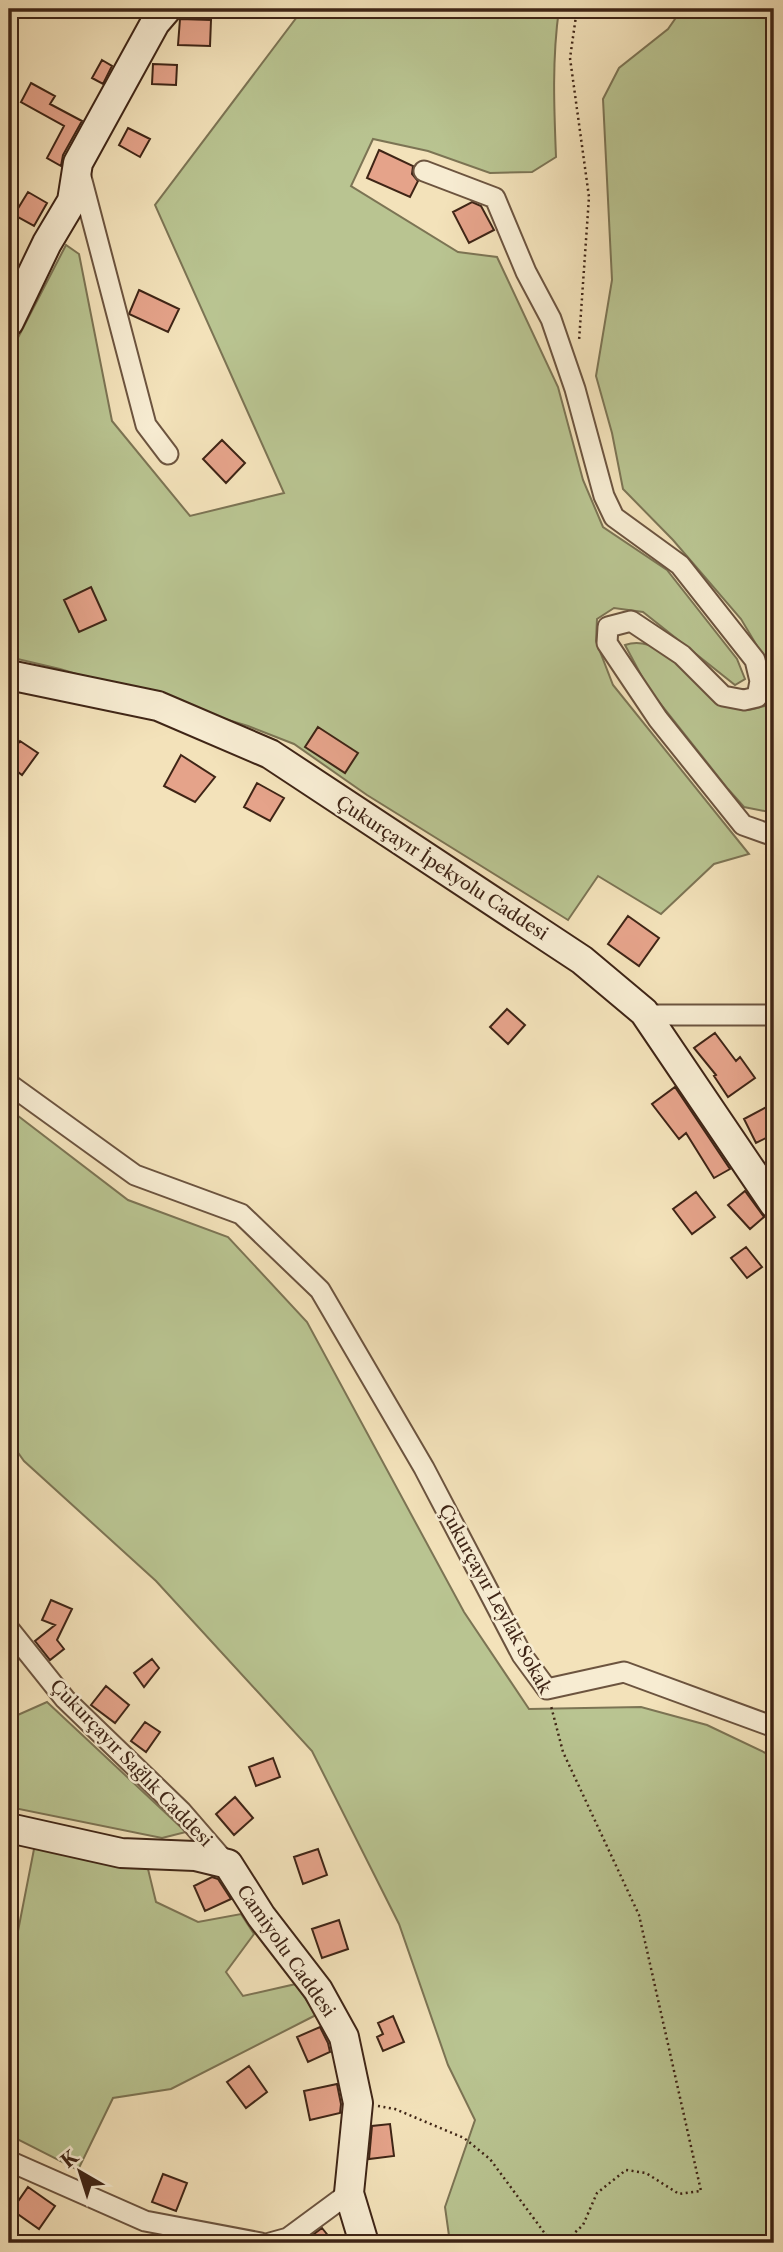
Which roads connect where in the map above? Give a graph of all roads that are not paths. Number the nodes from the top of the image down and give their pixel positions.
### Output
1 (158, 13) edge
2 (78, 163) junction
3 (424, 171) dead end
4 (9, 322) edge
5 (168, 454) dead end
6 (9, 676) edge
7 (774, 836) edge
8 (646, 1015) junction
9 (774, 1015) edge
10 (9, 1084) edge
11 (774, 1204) edge
12 (9, 1629) edge
13 (774, 1727) edge
14 (9, 1828) edge
15 (228, 1864) junction
16 (9, 2161) edge
17 (349, 2193) junction
18 (261, 2243) edge
19 (270, 2243) edge
20 (364, 2243) edge

1 - 2 street
2 - 4 street
2 - 5 street
3 - 7 street
6 - 8 street, Çukurçayır İpekyolu Caddesi
8 - 9 street
8 - 11 street, Çukurçayır İpekyolu Caddesi
10 - 13 street, Çukurçayır Leylak Sokak
12 - 15 street, Çukurçayır Sağlık Caddesi
14 - 15 street
15 - 17 street, Camiyolu Caddesi
16 - 18 street
17 - 19 street
17 - 20 street, Camiyolu Caddesi

